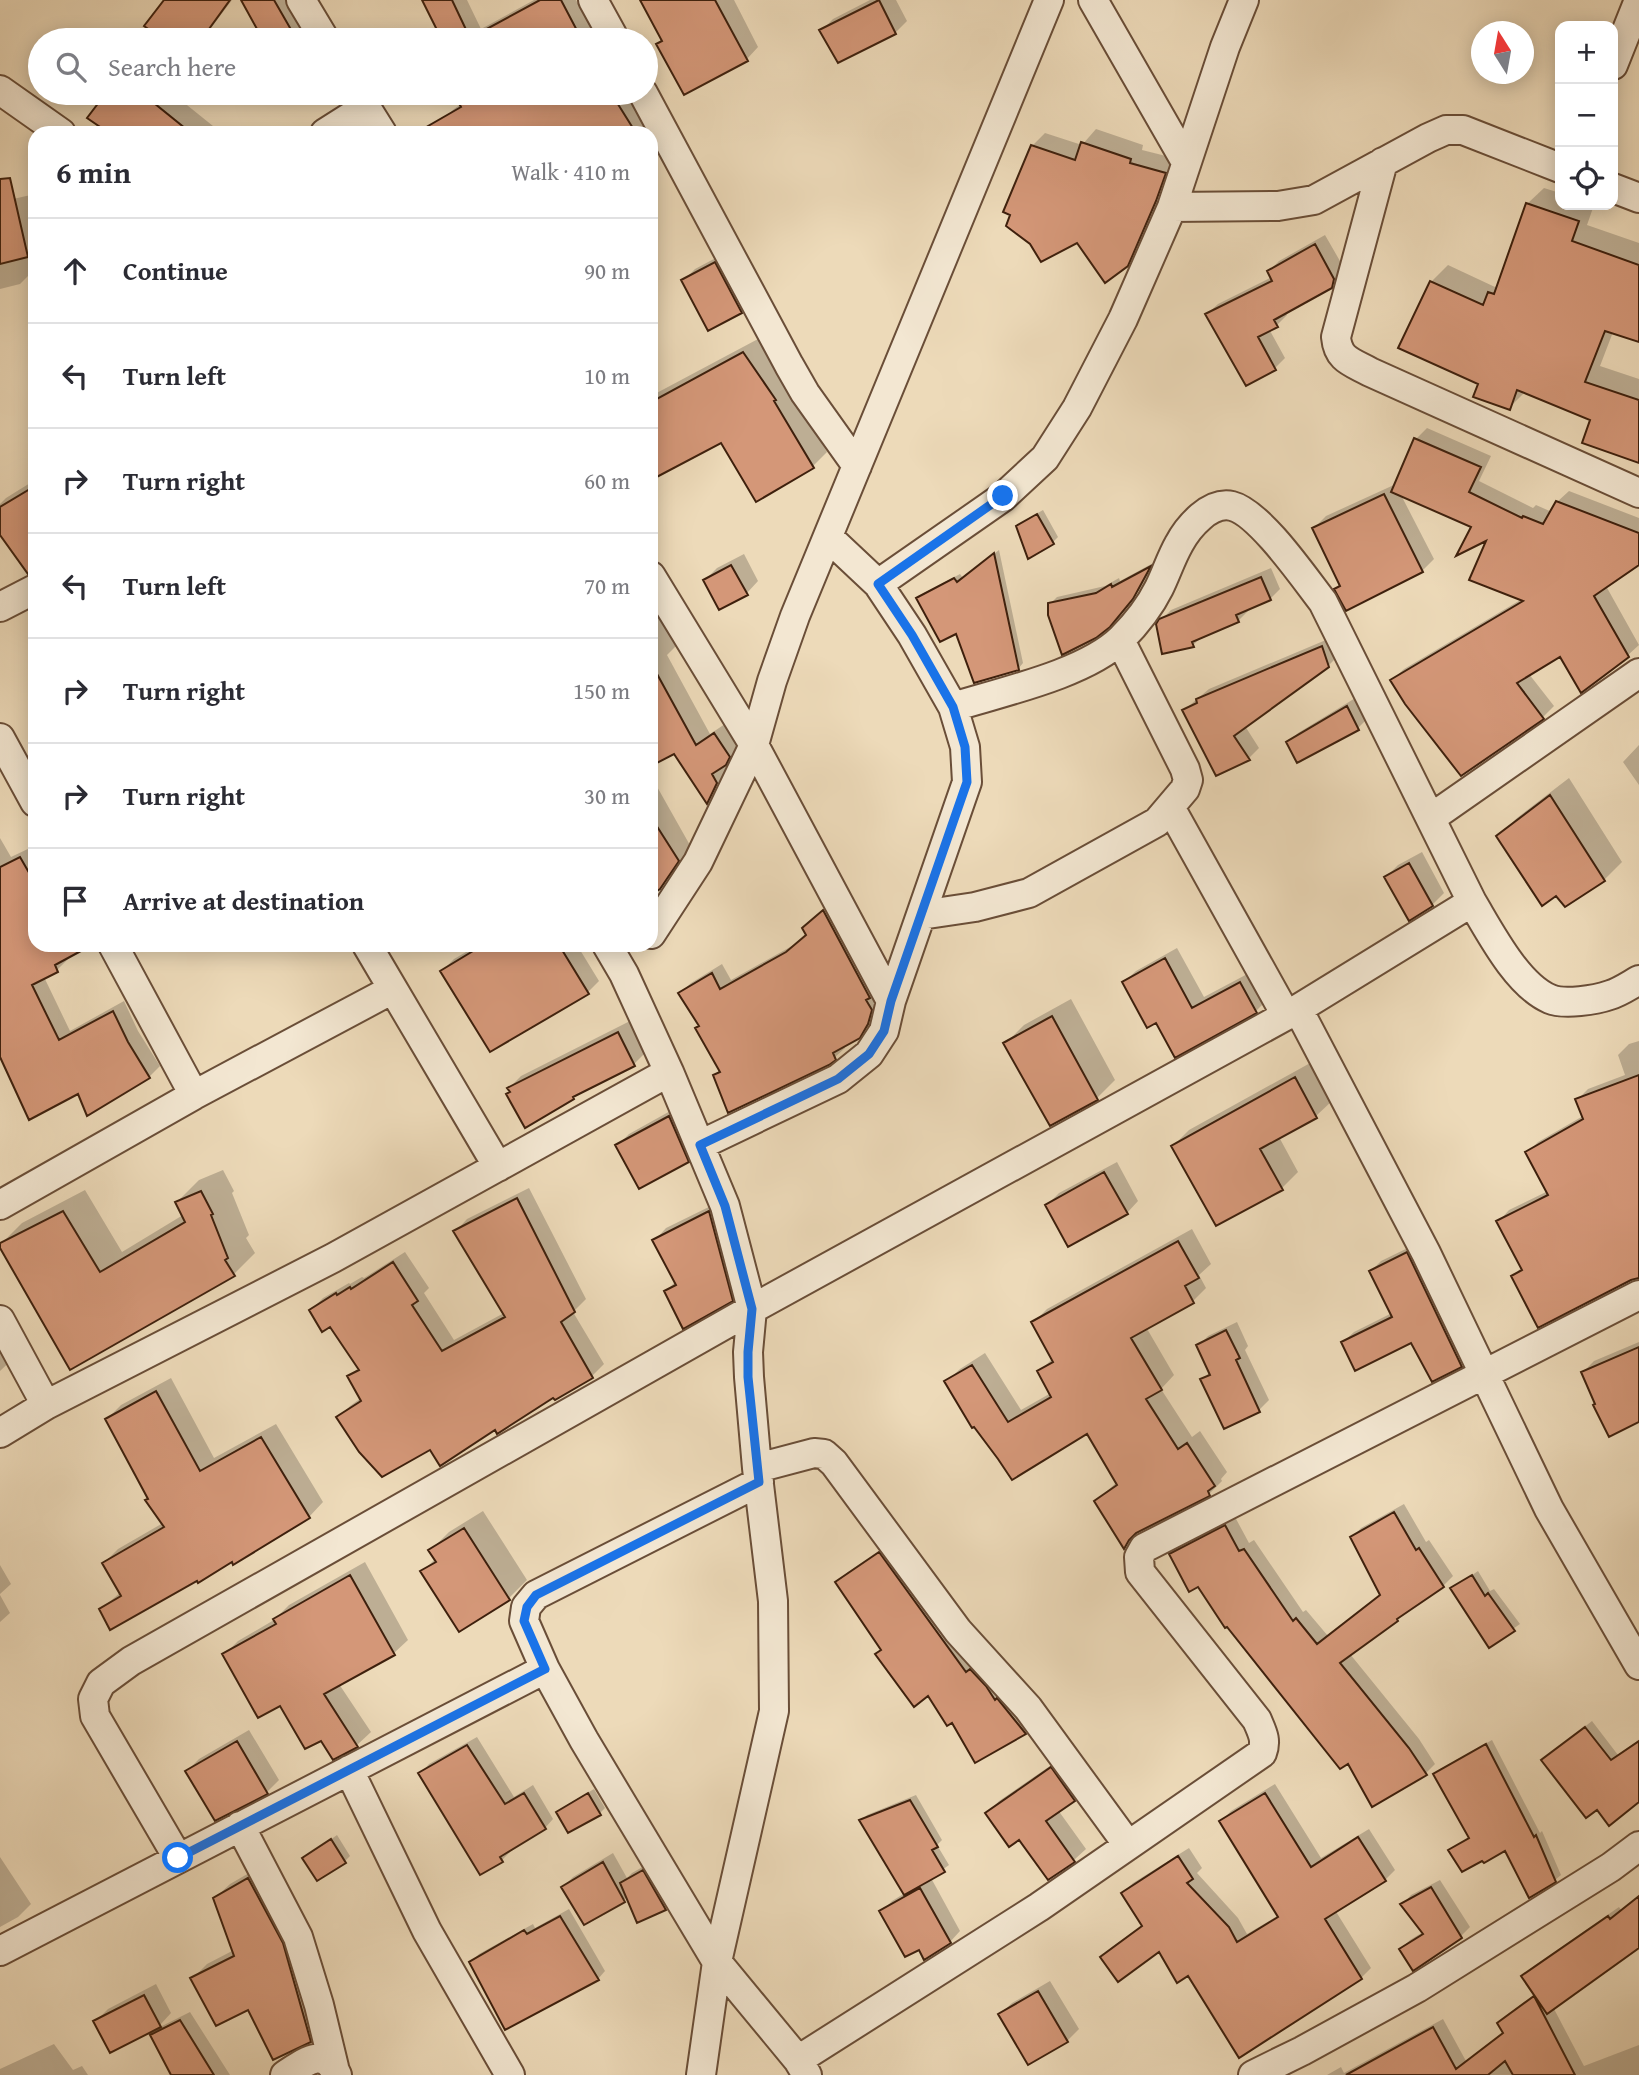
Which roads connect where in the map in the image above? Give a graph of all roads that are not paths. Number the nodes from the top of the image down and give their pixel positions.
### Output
1 (300, 0) edge
2 (593, 0) edge
3 (1049, 0) edge
4 (1093, 0) edge
5 (1244, 0) edge
6 (1639, 0) edge
7 (318, 28) edge
8 (608, 28) edge
9 (1618, 52) edge
10 (0, 90) edge
11 (356, 105) edge
12 (364, 105) edge
13 (649, 105) edge
14 (51, 126) edge
15 (333, 126) edge
16 (378, 126) edge
17 (1186, 162) junction
18 (1383, 162) junction
19 (1555, 166) edge
20 (1618, 190) edge
21 (1639, 198) edge
22 (1172, 207) junction
23 (856, 466) junction
24 (1639, 493) edge
25 (828, 537) junction
26 (878, 584) junction
27 (658, 587) edge
28 (28, 593) edge
29 (0, 607) edge
30 (1120, 640) junction
31 (1639, 673) edge
32 (953, 707) junction
33 (0, 738) edge
34 (754, 745) junction
35 (28, 789) edge
36 (1170, 807) junction
37 (1430, 818) junction
38 (1472, 902) junction
39 (921, 915) junction
40 (658, 923) edge
41 (117, 952) edge
42 (371, 952) edge
43 (611, 952) edge
44 (638, 952) edge
45 (624, 974) junction
46 (1639, 980) edge
47 (393, 989) junction
48 (891, 1001) junction
49 (1292, 1012) junction
50 (669, 1072) junction
51 (194, 1096) junction
52 (700, 1145) junction
53 (498, 1167) junction
54 (0, 1205) edge
55 (1639, 1294) edge
56 (752, 1309) junction
57 (0, 1320) edge
58 (1484, 1373) junction
59 (46, 1405) junction
60 (0, 1433) edge
61 (758, 1475) junction
62 (1639, 1665) edge
63 (545, 1669) junction
64 (349, 1770) junction
65 (240, 1826) junction
66 (1128, 1844) junction
67 (1639, 1846) edge
68 (178, 1858) junction
69 (0, 1951) edge
70 (716, 1962) junction
71 (803, 2067) edge
72 (335, 2071) edge
73 (285, 2075) edge
74 (510, 2075) edge
75 (701, 2075) edge
76 (1253, 2075) edge

1 - 7 street
2 - 8 street
3 - 23 street
4 - 17 street
5 - 17 street
6 - 9 street
10 - 14 street
11 - 15 street
12 - 16 street
13 - 23 street
17 - 22 street
18 - 19 street
18 - 22 street
18 - 24 street
20 - 21 street
22 - 26 street
23 - 25 street
25 - 26 street
25 - 34 street
26 - 32 street
27 - 34 street
28 - 29 street
30 - 32 street
30 - 36 street
30 - 37 street
31 - 37 street
32 - 39 street
33 - 35 street
34 - 40 street
34 - 48 street
36 - 39 street
36 - 49 street
37 - 38 street
38 - 46 street
38 - 49 street
39 - 48 street
41 - 51 street
42 - 47 street
43 - 45 street
44 - 45 street
45 - 50 street
47 - 51 street
47 - 53 street
48 - 52 street
49 - 56 street
49 - 58 street
50 - 52 street
50 - 53 street
51 - 54 street
52 - 56 street
53 - 59 street
55 - 58 street
56 - 61 street
56 - 68 street
57 - 59 street
58 - 62 street
58 - 66 street
59 - 60 street
61 - 63 street
61 - 66 street
61 - 70 street
63 - 64 street
63 - 70 street
64 - 65 street
64 - 74 street
65 - 68 street
65 - 72 street
66 - 71 street
67 - 76 street
68 - 69 street
70 - 71 street
70 - 75 street
72 - 73 street

